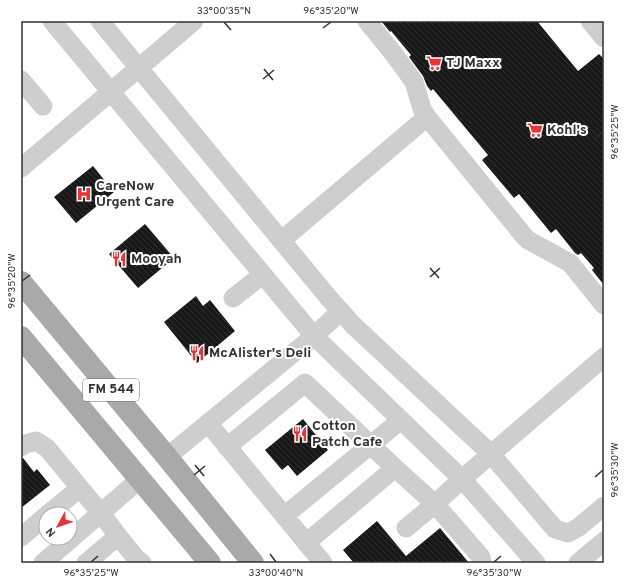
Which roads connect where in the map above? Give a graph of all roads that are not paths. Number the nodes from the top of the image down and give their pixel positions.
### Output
1 (52, 21) edge
2 (100, 21) edge
3 (194, 21) edge
4 (367, 21) edge
5 (590, 21) edge
6 (604, 38) edge
7 (139, 68) junction
8 (21, 80) edge
9 (110, 92) junction
10 (43, 106) dead end
11 (428, 117) junction
12 (21, 168) edge
13 (282, 240) junction
14 (262, 275) junction
15 (21, 282) edge
16 (233, 298) dead end
17 (604, 305) edge
18 (341, 311) junction
19 (314, 336) junction
20 (21, 337) edge
21 (604, 357) edge
22 (401, 420) junction
23 (208, 423) junction
24 (371, 444) junction
25 (21, 447) edge
26 (227, 447) junction
27 (491, 454) junction
28 (167, 457) junction
29 (395, 468) junction
30 (140, 479) junction
31 (462, 479) junction
32 (80, 488) junction
33 (435, 504) junction
34 (58, 506) edge
35 (604, 506) edge
36 (101, 513) junction
37 (284, 516) junction
38 (38, 522) edge
39 (406, 528) dead end
40 (21, 536) edge
41 (118, 536) junction
42 (604, 541) edge
43 (306, 543) junction
44 (137, 561) edge
45 (43, 563) edge
46 (86, 563) edge
47 (210, 563) edge
48 (253, 563) edge
49 (322, 563) edge
50 (482, 563) edge
51 (536, 563) edge
52 (578, 563) edge

1 - 9 lane
2 - 7 lane
3 - 7 lane
4 - 11 lane
5 - 6 lane
7 - 9 lane
7 - 13 lane
8 - 10 lane
9 - 12 lane
9 - 14 lane
11 - 13 lane
11 - 17 lane
13 - 18 lane
14 - 16 lane
14 - 19 lane
15 - 28 main road, FM 544 / FM 544
18 - 19 lane
18 - 27 lane
19 - 22 lane
19 - 23 lane
20 - 30 main road, FM 544 / FM 544
21 - 27 lane
22 - 24 lane
22 - 31 lane
23 - 26 lane
23 - 28 lane
24 - 26 lane
24 - 29 lane
24 - 37 lane
25 - 32 lane
26 - 37 lane
27 - 31 lane
27 - 35 lane
28 - 30 main road
28 - 48 main road, FM 544 / FM 544
29 - 33 lane
29 - 43 lane
30 - 36 lane
30 - 47 main road, FM 544 / FM 544
31 - 33 lane
31 - 51 lane
32 - 34 lane
32 - 36 lane
33 - 39 lane
33 - 50 lane
36 - 41 lane
36 - 45 lane
37 - 43 lane
38 - 40 lane
41 - 44 lane
41 - 46 lane
42 - 52 lane
43 - 49 lane

